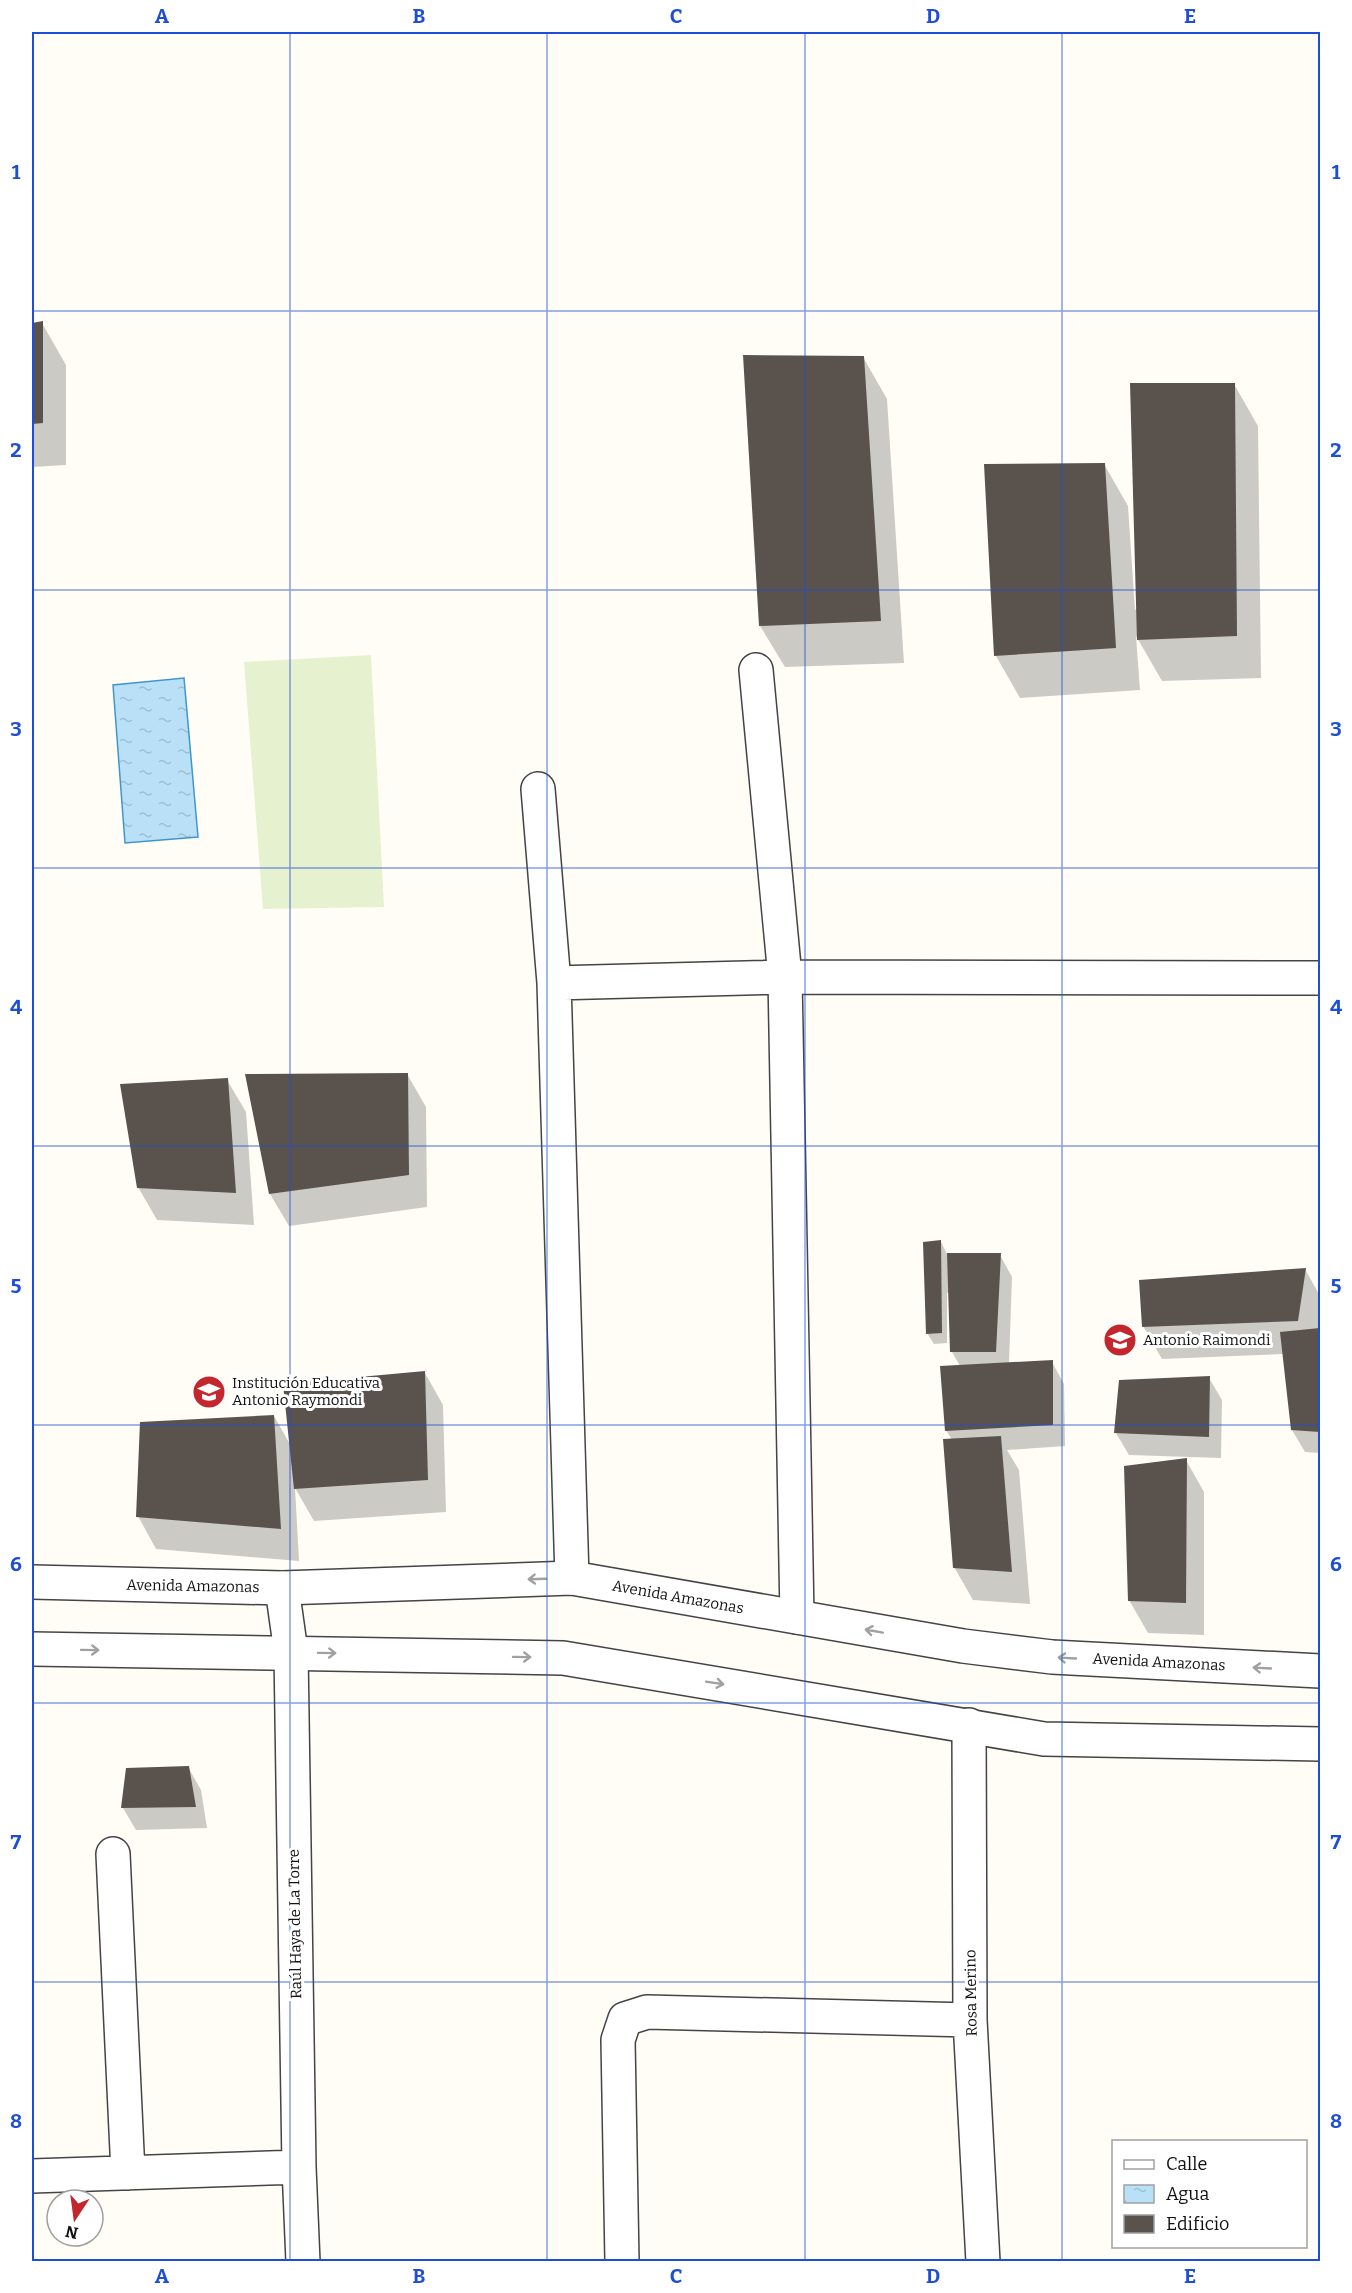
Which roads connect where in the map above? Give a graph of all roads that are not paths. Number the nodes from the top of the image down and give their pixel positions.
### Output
1 (756, 670) dead end
2 (538, 789) dead end
3 (785, 977) junction
4 (1320, 978) edge
5 (554, 983) junction
6 (572, 1578) junction
7 (32, 1582) edge
8 (282, 1588) junction
9 (797, 1617) junction
10 (32, 1649) edge
11 (291, 1652) junction
12 (1320, 1671) edge
13 (969, 1725) junction
14 (1320, 1744) edge
15 (113, 1854) dead end
16 (970, 2020) junction
17 (299, 2167) junction
18 (128, 2173) junction
19 (32, 2176) edge
20 (303, 2262) edge
21 (622, 2262) edge
22 (983, 2262) edge

1 - 3 street
2 - 5 street
3 - 4 street
3 - 5 street
3 - 9 street
5 - 6 street
6 -> 8 street, Avenida Amazonas
6 - 9 street, Avenida Amazonas
7 - 8 street, Avenida Amazonas
8 - 11 street, Raúl Haya de La Torre
12 -> 9 street, Avenida Amazonas
10 -> 11 street
11 -> 13 street
11 - 17 street, Raúl Haya de La Torre
13 - 14 street
13 - 16 street, Rosa Merino
15 - 18 street
16 - 21 street
16 - 22 street, Rosa Merino
17 - 18 street
17 - 20 street, Raúl Haya de La Torre
18 - 19 street

